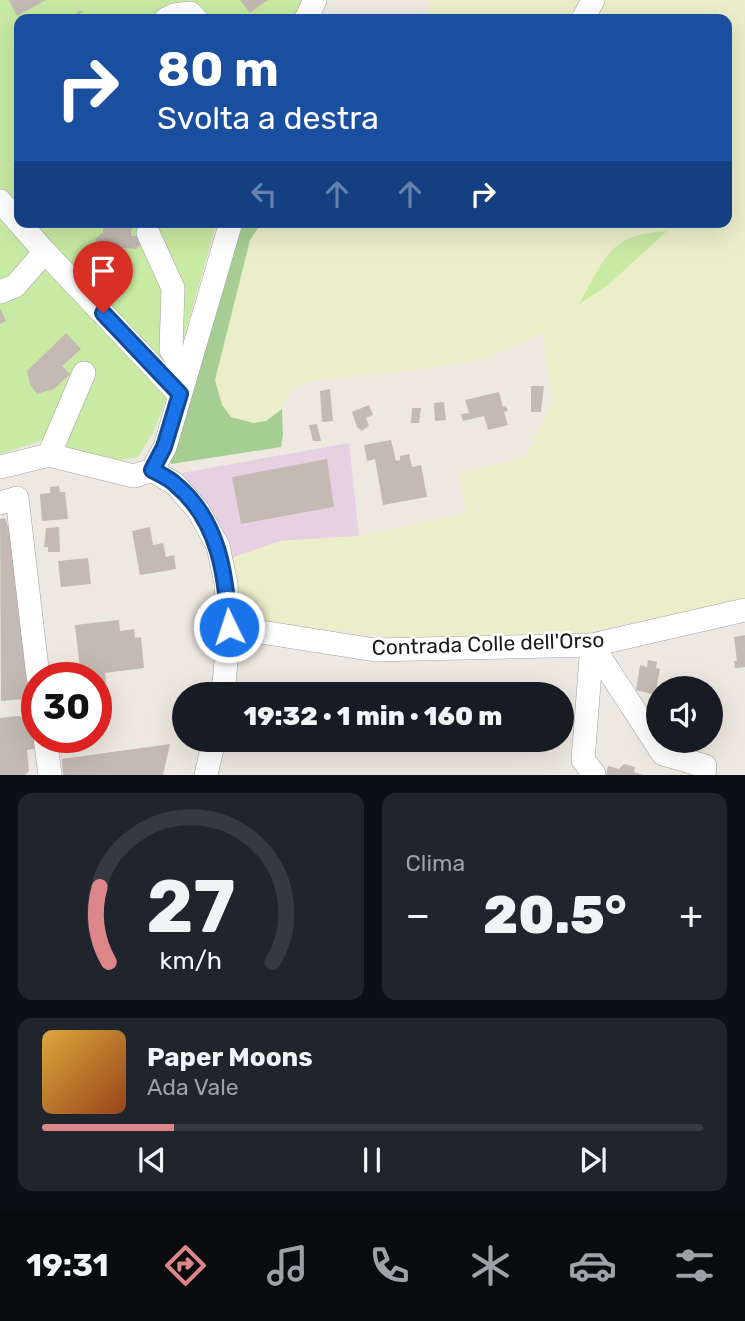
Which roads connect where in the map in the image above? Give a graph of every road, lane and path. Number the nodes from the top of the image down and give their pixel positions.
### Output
1 (0, 201) edge
2 (14, 217) edge
3 (24, 228) edge
4 (229, 228) edge
5 (148, 233) dead end
6 (45, 252) junction
7 (0, 292) edge
8 (84, 373) dead end
9 (183, 384) junction
10 (49, 454) junction
11 (0, 467) edge
12 (152, 470) junction
13 (0, 503) edge
14 (745, 610) edge
15 (229, 627) junction
16 (592, 645) junction
17 (36, 662) edge
18 (224, 682) edge
19 (211, 752) edge
20 (48, 753) edge
21 (594, 774) edge
22 (50, 775) edge
23 (206, 775) edge
24 (704, 775) edge

1 - 2 street
3 - 6 street
4 - 9 street
5 - 9 street
6 - 7 street
6 - 9 street
8 - 10 street
9 - 12 street
10 - 11 street
10 - 12 street
12 - 15 street
13 - 17 street
14 - 16 street, Contrada Colle dell'Orso
15 - 16 street, Contrada Colle dell'Orso
15 - 18 street
16 - 21 street
16 - 24 street
19 - 23 street
20 - 22 street

